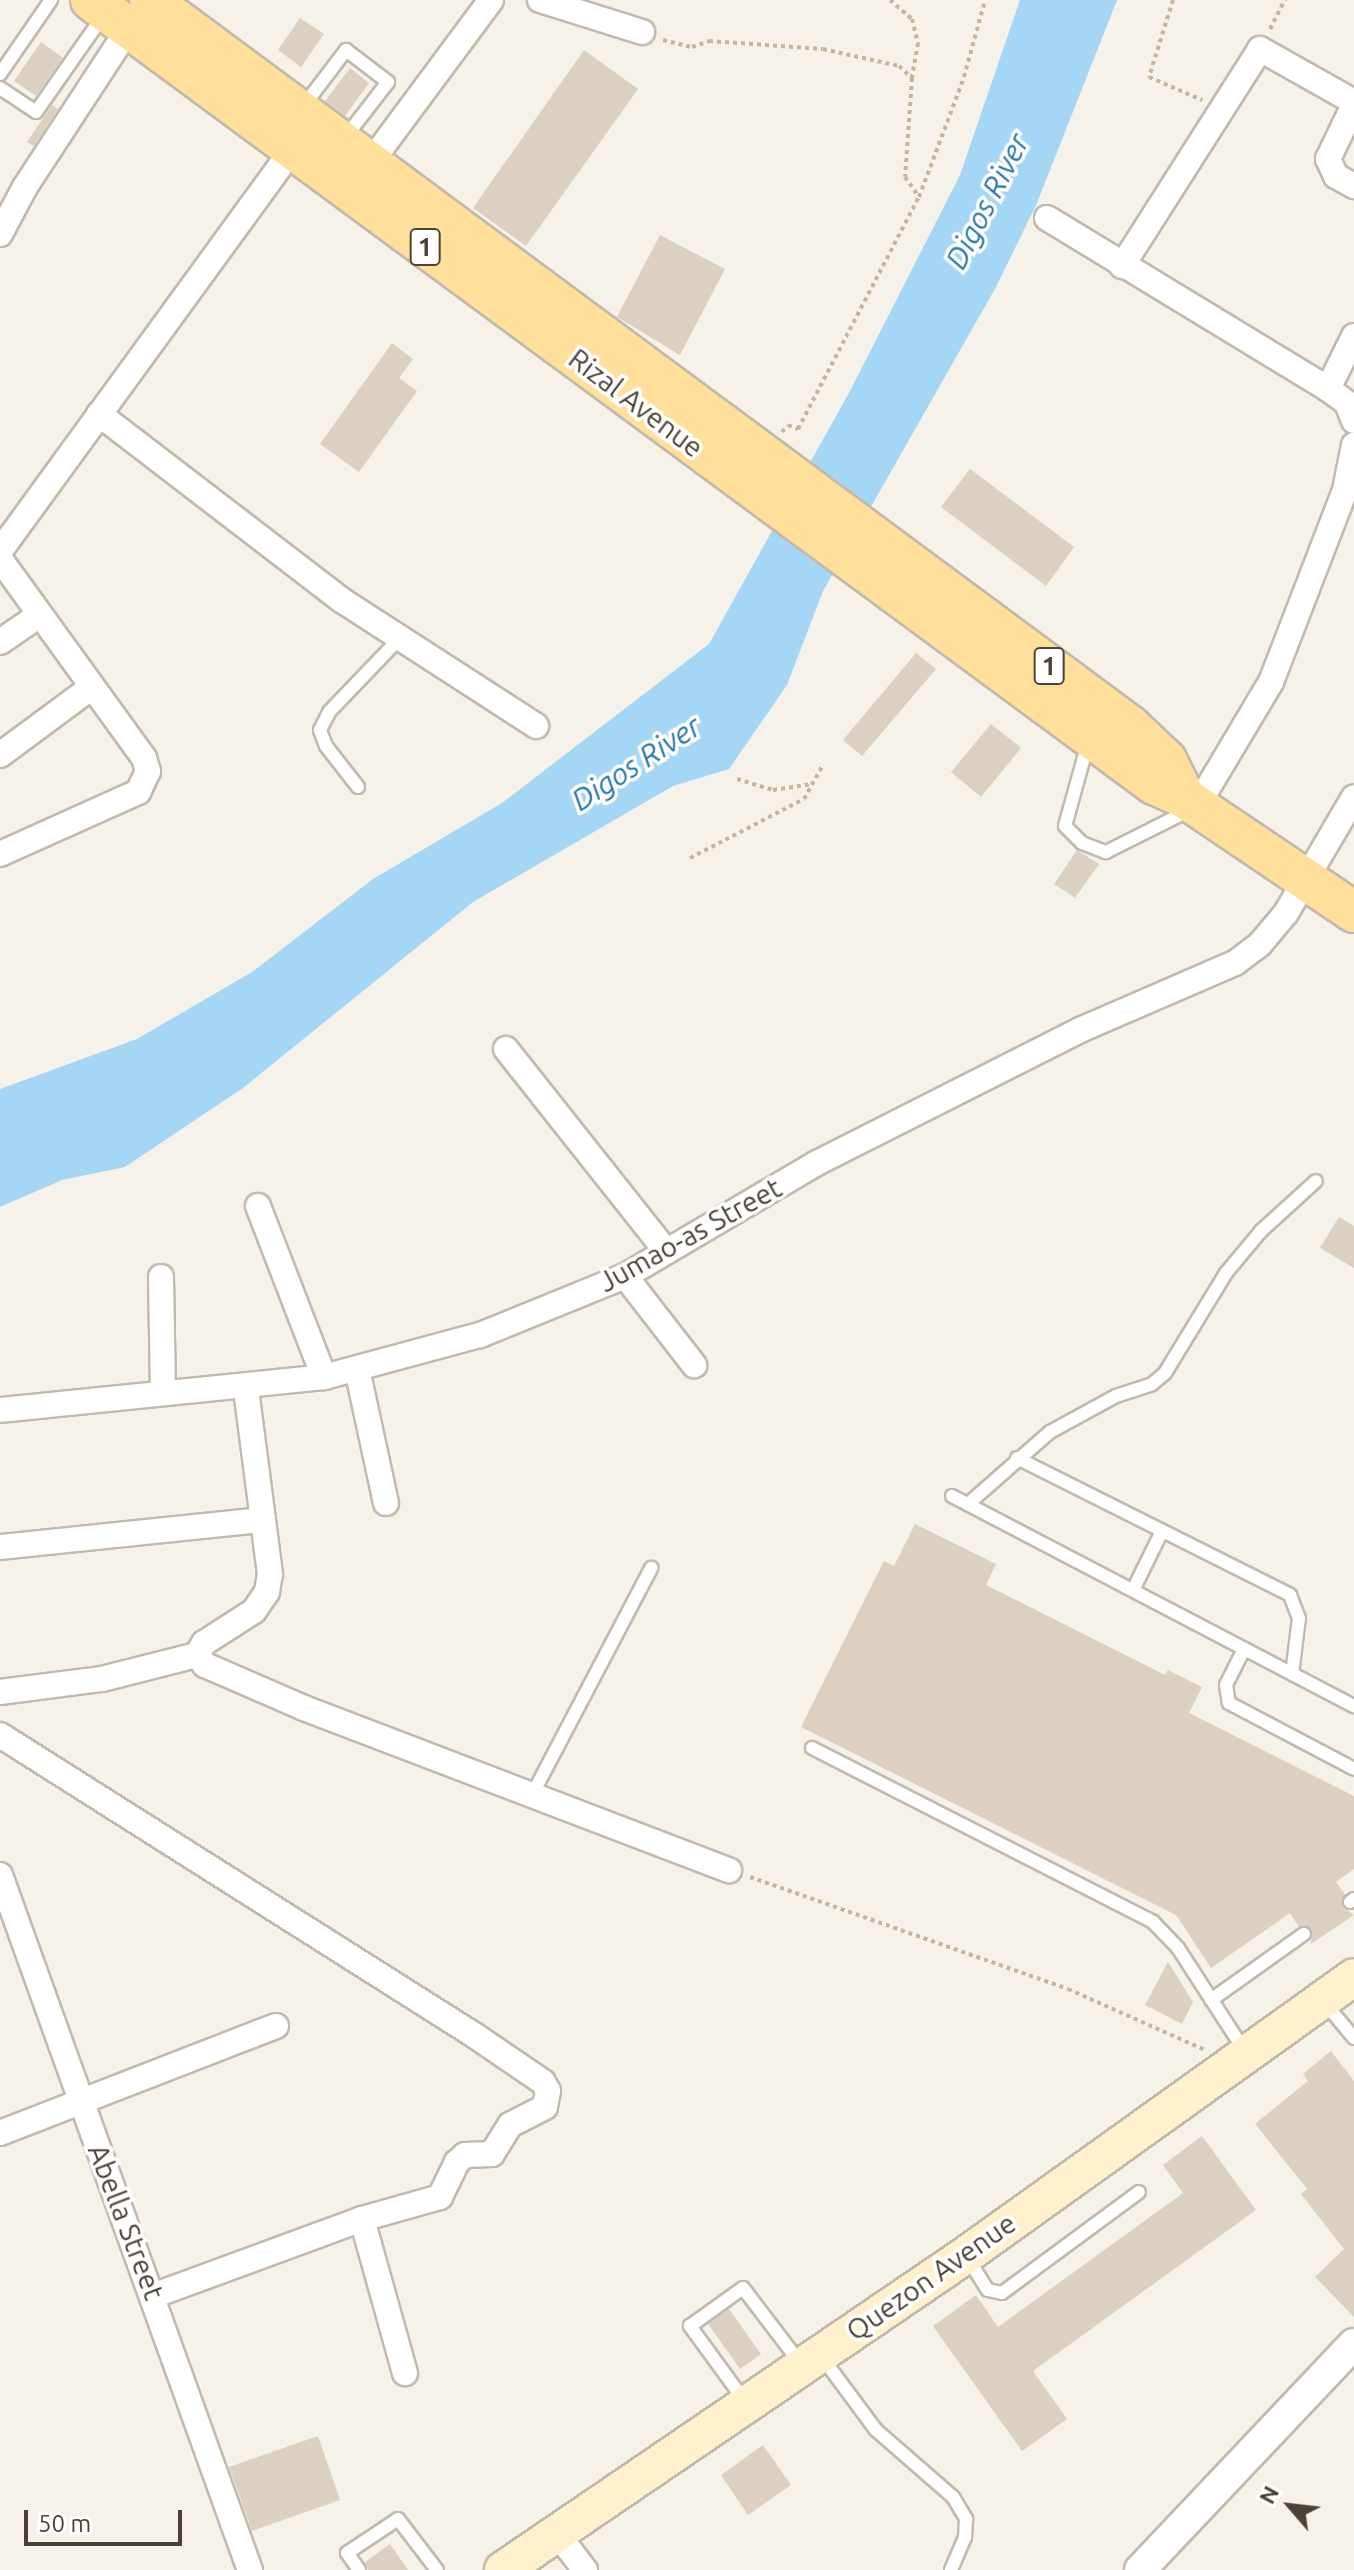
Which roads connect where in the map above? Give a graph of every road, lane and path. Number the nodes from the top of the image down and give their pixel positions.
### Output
1 (51, 0) edge
2 (491, 0) edge
3 (540, 0) edge
4 (890, 0) edge
5 (985, 0) edge
6 (1173, 0) edge
7 (1285, 0) edge
8 (119, 10) edge
9 (642, 32) joint
10 (1260, 49) junction
11 (0, 74) edge
12 (912, 78) junction
13 (0, 88) edge
14 (1354, 104) edge
15 (1225, 111) junction
16 (324, 137) junction
17 (1354, 186) edge
18 (919, 197) junction
19 (1047, 218) dead end
20 (0, 234) edge
21 (1122, 266) junction
22 (1354, 336) edge
23 (1328, 389) junction
24 (99, 414) junction
25 (1354, 421) edge
26 (788, 425) dead end
27 (1354, 445) edge
28 (768, 479) junction
29 (0, 551) edge
30 (0, 559) edge
31 (885, 565) junction
32 (38, 616) junction
33 (400, 638) junction
34 (0, 642) edge
35 (92, 687) junction
36 (536, 726) dead end
37 (1090, 736) junction
38 (0, 755) edge
39 (822, 767) dead end
40 (737, 779) dead end
41 (815, 783) junction
42 (358, 787) dead end
43 (1354, 797) edge
44 (1191, 802) junction
45 (0, 854) edge
46 (690, 858) dead end
47 (1305, 879) junction
48 (1354, 912) edge
49 (506, 1049) dead end
50 (1316, 1181) dead end
51 (258, 1206) dead end
52 (666, 1251) junction
53 (625, 1276) junction
54 (161, 1277) dead end
55 (694, 1365) dead end
56 (357, 1369) junction
57 (324, 1377) junction
58 (246, 1389) junction
59 (163, 1393) junction
60 (0, 1410) edge
61 (1017, 1458) junction
62 (952, 1496) dead end
63 (386, 1503) dead end
64 (968, 1504) junction
65 (263, 1520) junction
66 (1162, 1531) junction
67 (0, 1547) edge
68 (651, 1568) dead end
69 (1133, 1590) junction
70 (1244, 1649) junction
71 (197, 1655) junction
72 (1292, 1674) junction
73 (0, 1692) edge
74 (1354, 1706) edge
75 (0, 1735) edge
76 (812, 1748) dead end
77 (1354, 1769) edge
78 (531, 1797) junction
79 (729, 1870) joint
80 (0, 1875) edge
81 (1304, 1934) dead end
82 (1344, 1987) edge
83 (1211, 2000) junction
84 (276, 2026) dead end
85 (1354, 2038) edge
86 (1238, 2059) junction
87 (79, 2103) junction
88 (0, 2133) edge
89 (1139, 2192) dead end
90 (362, 2219) junction
91 (966, 2255) junction
92 (155, 2295) junction
93 (1354, 2344) edge
94 (810, 2360) junction
95 (405, 2373) dead end
96 (746, 2403) junction
97 (556, 2532) junction
98 (250, 2570) edge
99 (359, 2570) edge
100 (437, 2570) edge
101 (503, 2570) edge
102 (585, 2570) edge
103 (951, 2570) edge
104 (1140, 2570) edge

1 - 11 lane
2 - 16 street
3 - 9 street
4 - 12 path
5 - 18 path
6 - 15 path
7 - 10 path
8 - 13 lane
8 - 16 main road, Rizal Avenue / 1
8 - 20 street
9 - 12 path
10 - 14 street
10 - 15 street
12 - 18 path
14 - 17 street
15 - 21 street
16 - 16 lane
16 - 24 street
16 - 28 main road, Rizal Avenue / 1
16 - 28 main road, Rizal Avenue / 1
18 - 26 path
19 - 21 street
21 - 23 street
22 - 23 street
23 - 25 street
24 - 29 street
24 - 33 street
27 - 44 street
28 - 31 main road, Rizal Avenue / 1
30 - 32 street
31 - 37 main road, Rizal Avenue / 1
31 - 44 main road, Rizal Avenue / 1
32 - 34 street
32 - 35 street
33 - 36 street
33 - 42 lane
35 - 38 street
35 - 45 street
37 - 44 main road, Rizal Avenue / 1
37 - 44 lane
39 - 41 path
40 - 41 path
41 - 46 path
43 - 47 street, Jumao-as Street
44 - 47 main road, Rizal Avenue / 1
47 - 48 main road, Rizal Avenue / 1
47 - 52 street, Jumao-as Street
49 - 52 street
50 - 61 lane
51 - 57 street
52 - 53 street, Jumao-as Street
53 - 55 street
53 - 56 street, Jumao-as Street
54 - 59 street
56 - 57 street, Jumao-as Street
56 - 63 street
57 - 58 street, Jumao-as Street
58 - 59 street, Jumao-as Street
58 - 65 street
59 - 60 street, Jumao-as Street
61 - 64 lane
61 - 66 lane
62 - 64 lane
64 - 69 lane
65 - 67 street
65 - 71 street
66 - 69 lane
66 - 72 lane
68 - 78 lane
69 - 70 lane
70 - 72 lane
70 - 77 lane
71 - 73 street
71 - 78 street
72 - 74 lane
75 - 90 street
76 - 83 lane
78 - 79 street
79 - 86 path
80 - 87 street, Abella Street
81 - 83 lane
82 - 85 lane
82 - 86 main road, Quezon Avenue
83 - 86 lane
84 - 87 street
86 - 91 main road, Quezon Avenue
87 - 88 street
87 - 92 street, Abella Street
89 - 91 lane
90 - 92 street
90 - 95 street
91 - 94 main road, Quezon Avenue
92 - 98 street, Abella Street
93 - 104 street
94 - 96 main road, Quezon Avenue
94 - 96 lane
94 - 103 lane
96 - 97 main road, Quezon Avenue
97 - 101 main road, Quezon Avenue
97 - 102 street
99 - 100 lane

